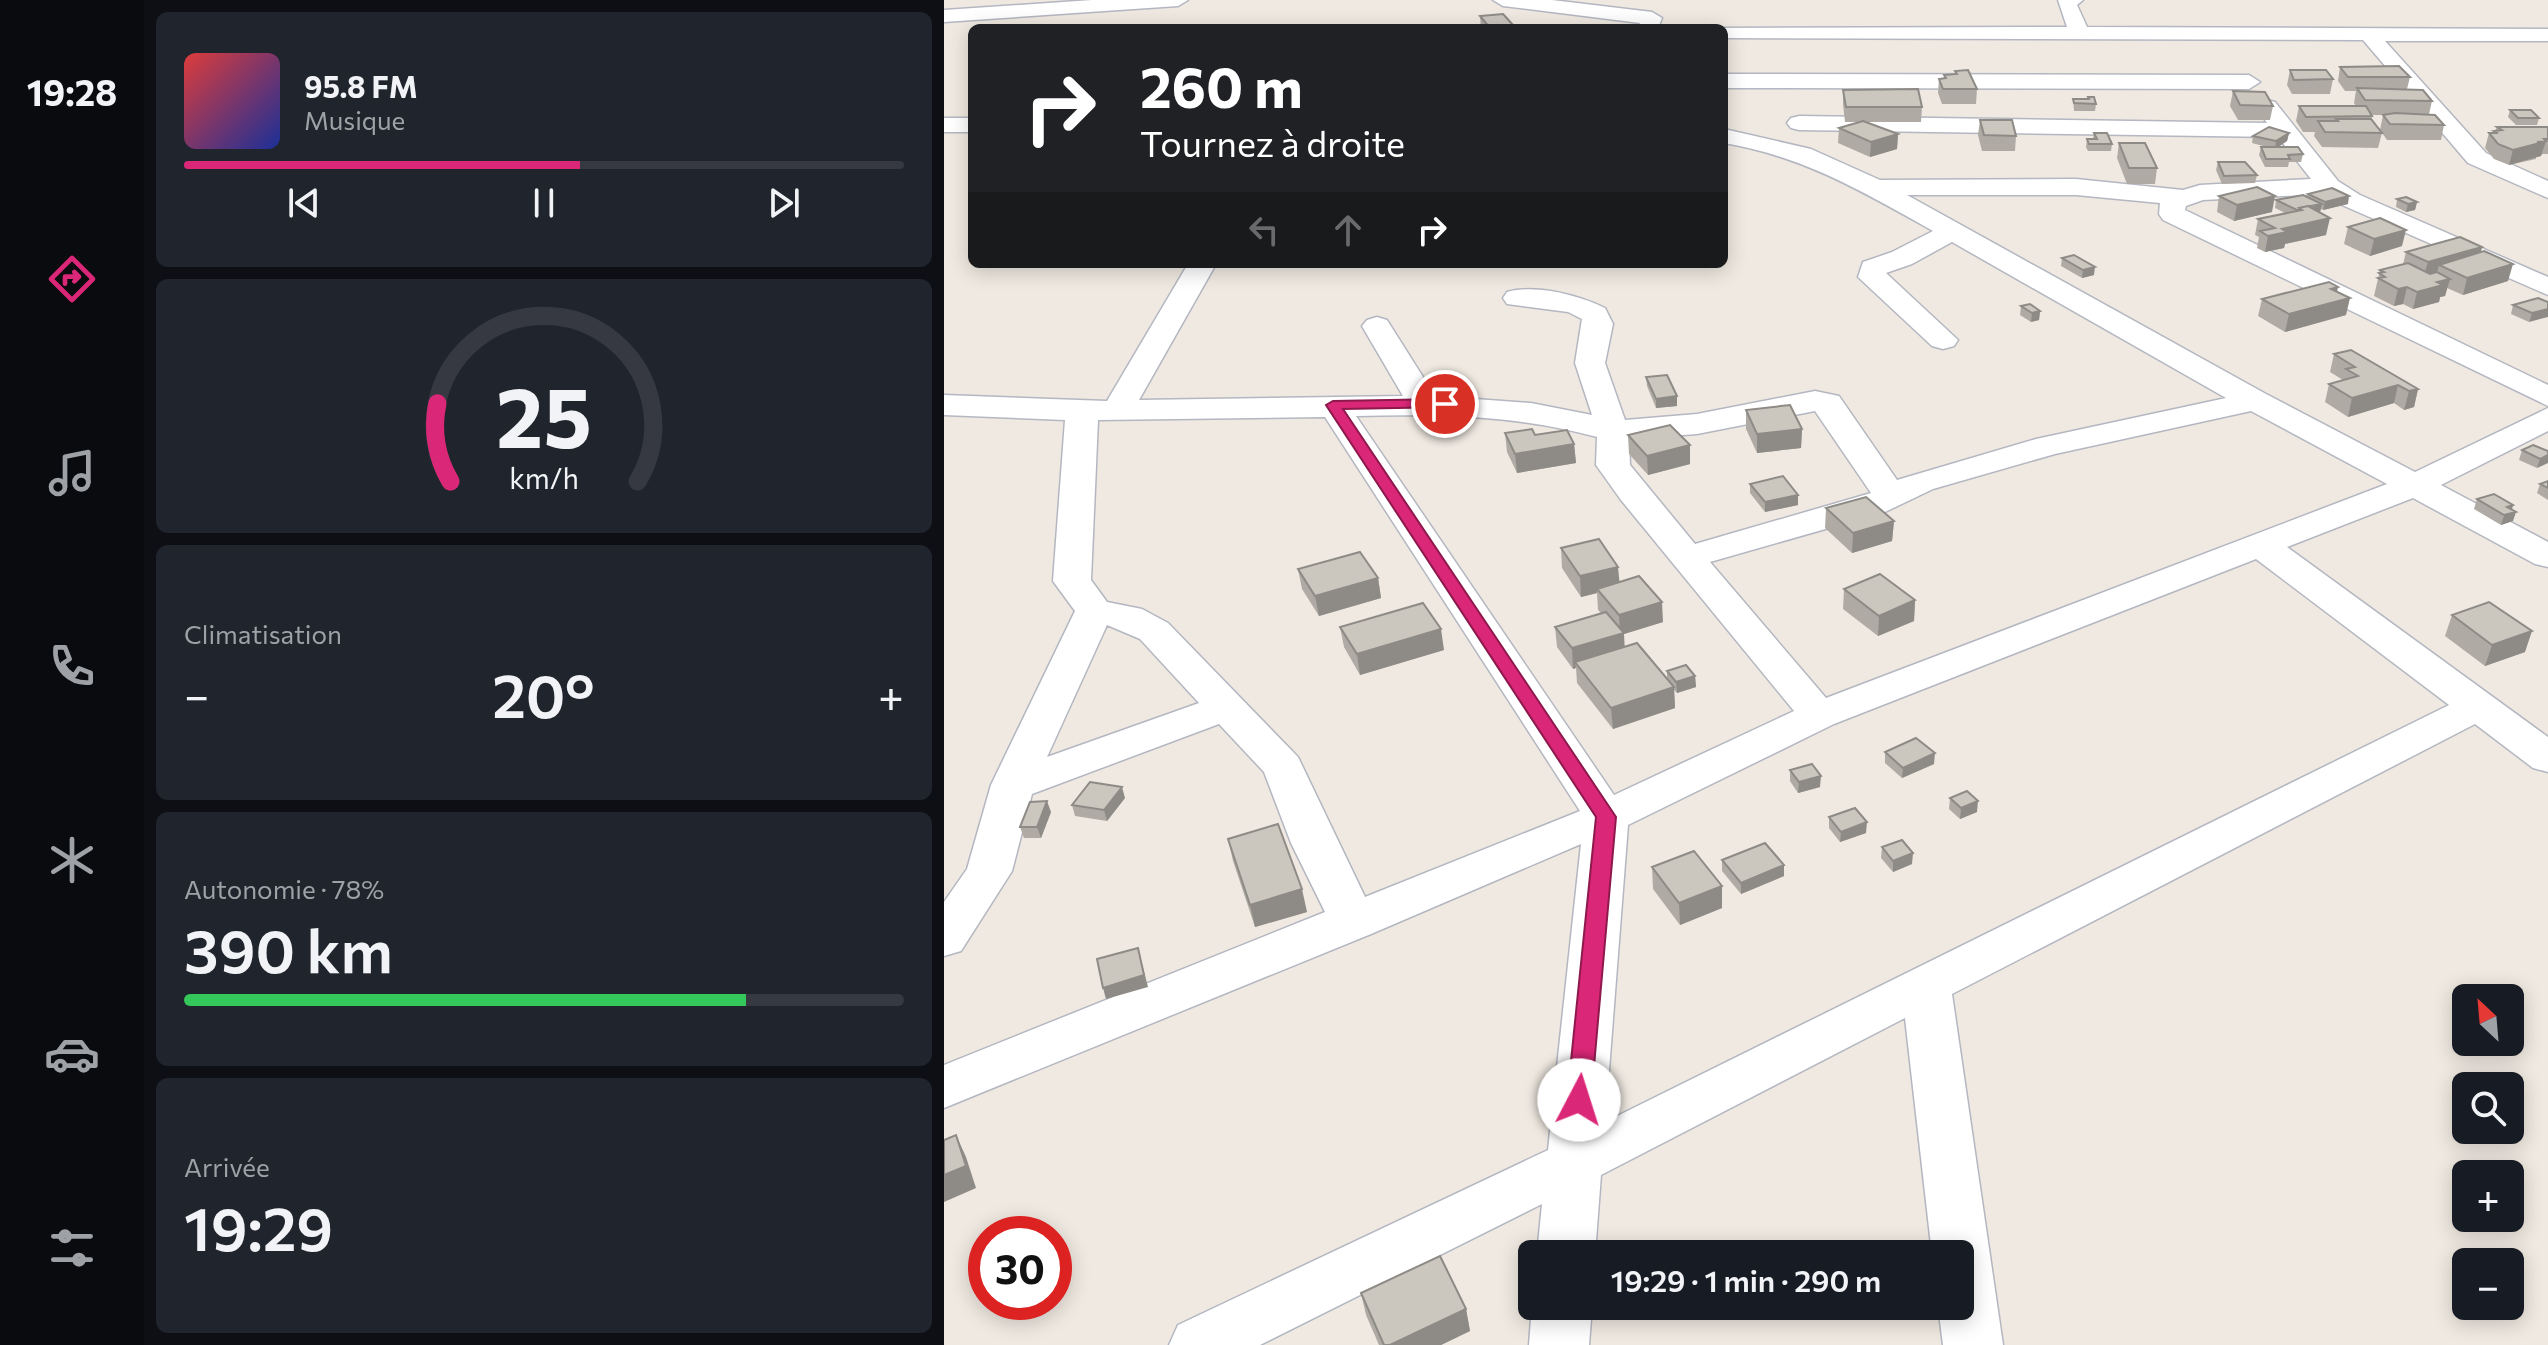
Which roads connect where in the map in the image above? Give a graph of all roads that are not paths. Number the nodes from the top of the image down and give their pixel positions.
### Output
1 (1178, 0) edge
2 (1503, 0) edge
3 (1531, 1) edge
4 (2068, 1) edge
5 (1928, 11) dead end
6 (1651, 15) edge
7 (944, 16) edge
8 (1728, 32) edge
9 (2079, 32) junction
10 (1935, 33) junction
11 (2217, 34) junction
12 (2369, 35) junction
13 (2548, 35) edge
14 (1728, 81) edge
15 (2249, 82) junction
16 (1799, 123) dead end
17 (944, 125) edge
18 (968, 125) edge
19 (2282, 130) junction
20 (1728, 137) edge
21 (2329, 186) junction
22 (1876, 188) junction
23 (2548, 190) edge
24 (2180, 197) junction
25 (1952, 232) junction
26 (1199, 268) edge
27 (2548, 287) edge
28 (1517, 298) dead end
29 (1377, 326) dead end
30 (1943, 340) dead end
31 (2548, 397) edge
32 (2255, 401) junction
33 (1423, 403) junction
34 (944, 405) edge
35 (1333, 405) junction
36 (1100, 409) junction
37 (2548, 418) edge
38 (1613, 431) junction
39 (2413, 486) junction
40 (1891, 496) junction
41 (2259, 544) junction
42 (2548, 556) edge
43 (1688, 557) junction
44 (1094, 611) junction
45 (1227, 707) junction
46 (2477, 707) junction
47 (1819, 715) junction
48 (2548, 758) edge
49 (1013, 785) junction
50 (1606, 817) junction
51 (1354, 922) junction
52 (944, 939) edge
53 (1926, 985) junction
54 (944, 1087) edge
55 (1574, 1163) junction
56 (1567, 1240) edge
57 (1561, 1320) edge
58 (1199, 1345) edge
59 (1559, 1345) edge
60 (1973, 1345) edge

1 - 7 street
2 - 3 street
3 - 6 street
4 - 9 street
5 - 10 street
8 - 10 street
9 - 10 street
9 - 11 street
11 - 12 street
11 - 15 street
12 - 13 street
12 - 23 street
14 - 15 street
15 - 19 street
16 - 19 street
17 - 18 street
19 - 21 street
20 - 22 street
21 - 24 street
21 - 27 street
22 - 24 street
22 - 25 street
24 - 31 street
25 - 30 street
25 - 32 street
26 - 36 street
28 - 38 street
29 - 33 street
32 - 39 street
32 - 40 street
33 - 35 street
33 - 38 street
34 - 36 street
35 - 36 street
35 - 50 street
36 - 44 street
37 - 39 street
38 - 40 street
38 - 43 street
39 - 41 street
39 - 42 street
40 - 43 street
41 - 46 street
41 - 47 street
43 - 47 street
44 - 45 street
44 - 49 street
45 - 49 street
45 - 51 street
46 - 48 street
46 - 53 street
47 - 50 street
49 - 52 street
50 - 51 street
50 - 55 street
51 - 54 street
53 - 55 street
53 - 60 street
55 - 56 street
55 - 58 street
57 - 59 street

